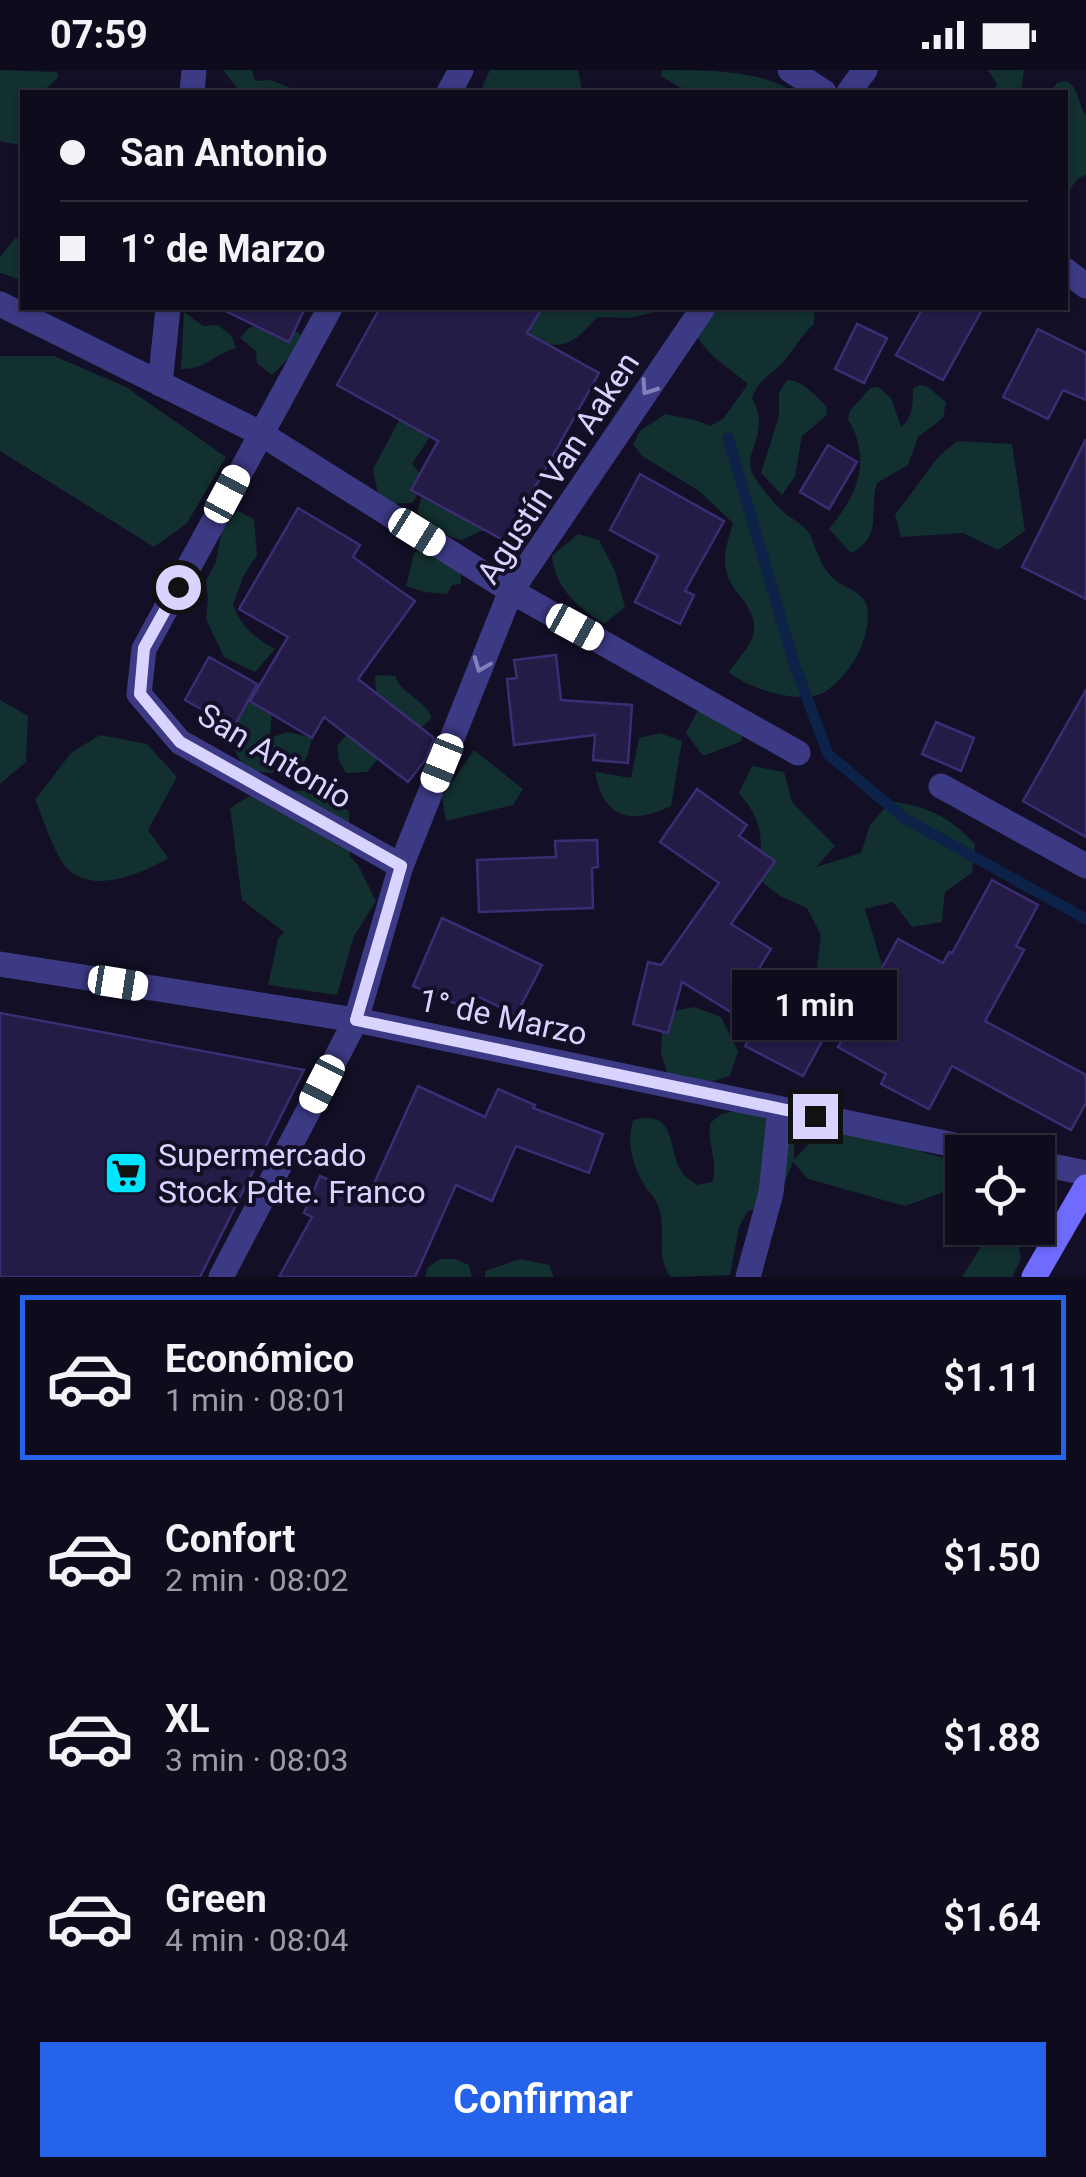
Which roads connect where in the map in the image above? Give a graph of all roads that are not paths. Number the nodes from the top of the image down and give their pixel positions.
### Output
1 (790, 70) edge
2 (821, 90) edge
3 (0, 304) edge
4 (168, 310) edge
5 (329, 310) edge
6 (702, 310) edge
7 (160, 384) junction
8 (260, 433) junction
9 (511, 590) junction
10 (798, 753) dead end
11 (941, 786) dead end
12 (401, 866) junction
13 (1086, 866) edge
14 (0, 964) edge
15 (356, 1020) junction
16 (780, 1109) junction
17 (945, 1143) edge
18 (1055, 1167) edge
19 (1086, 1173) edge
20 (1086, 1186) edge
21 (221, 1277) edge
22 (748, 1277) edge
23 (1034, 1277) edge

1 - 2 street
3 - 7 street
4 - 7 street
5 - 8 street, San Antonio
6 -> 9 street, Agustín Van Aaken
7 - 8 street
8 - 9 street
8 - 12 street, San Antonio
9 - 10 street
9 -> 12 street, Agustín Van Aaken
11 - 13 street
12 - 15 street, Agustín Van Aaken
14 - 15 street, 1° de Marzo
15 - 16 street, 1° de Marzo
15 - 21 street, Agustín Van Aaken
16 - 17 street, 1° de Marzo
16 - 22 street
18 - 19 street
20 - 23 street

